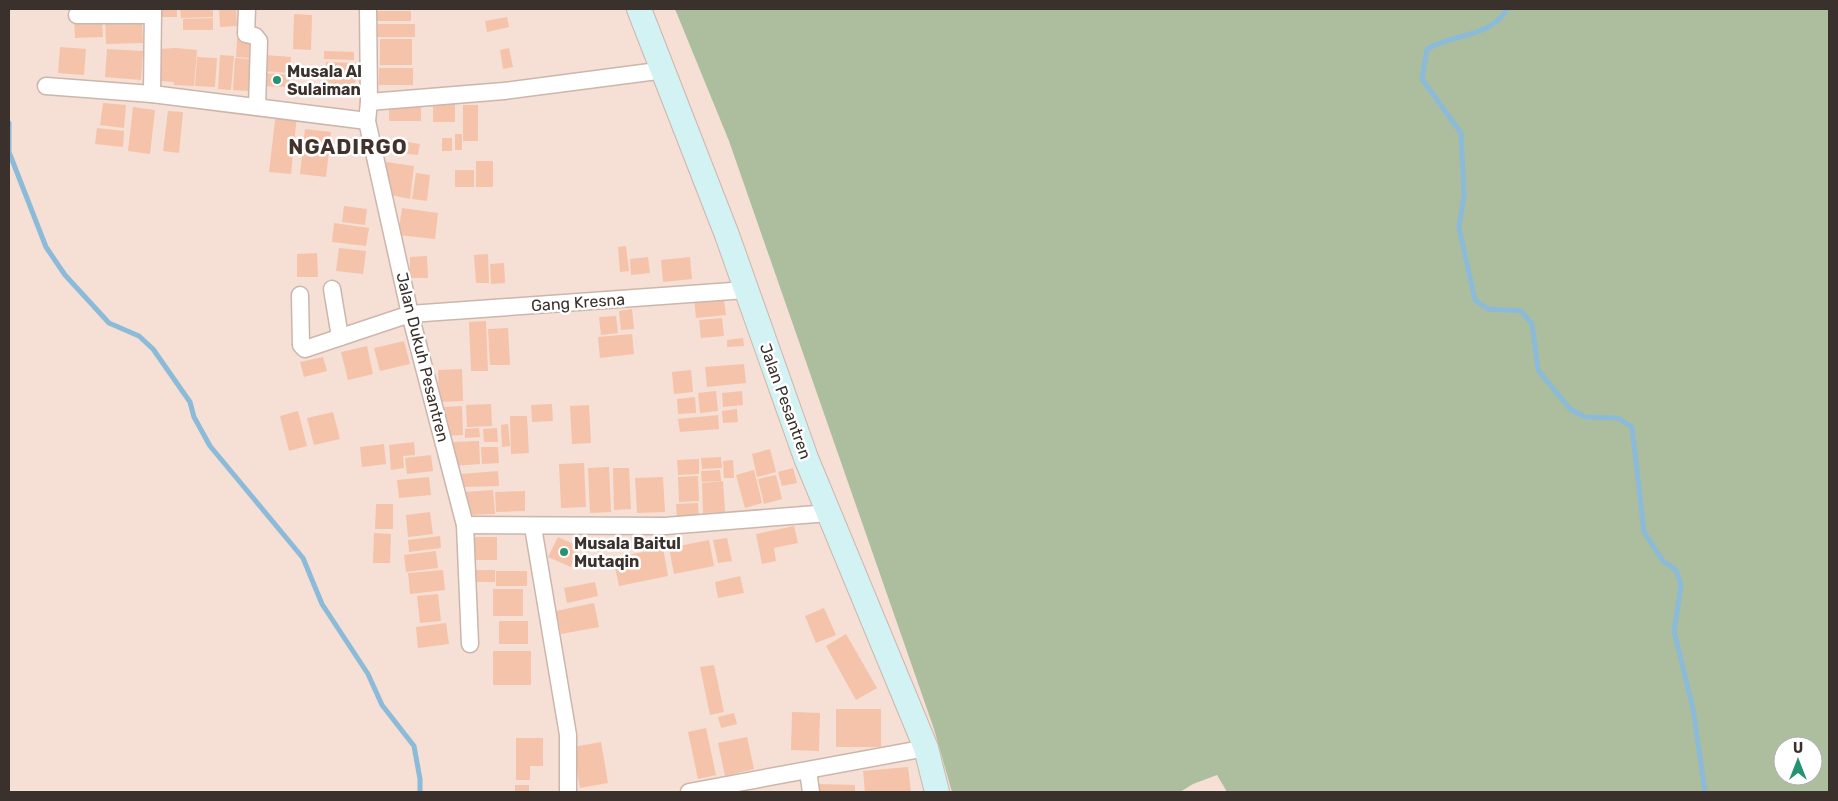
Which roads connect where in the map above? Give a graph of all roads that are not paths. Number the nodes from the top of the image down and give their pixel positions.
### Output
1 (247, 9) edge
2 (368, 9) edge
3 (639, 9) edge
4 (153, 12) edge
5 (77, 15) dead end
6 (665, 70) junction
7 (46, 86) dead end
8 (152, 94) junction
9 (369, 102) junction
10 (257, 107) junction
11 (367, 121) junction
12 (332, 289) dead end
13 (746, 290) junction
14 (300, 296) dead end
15 (410, 314) junction
16 (340, 337) junction
17 (829, 514) junction
18 (465, 525) junction
19 (533, 527) junction
20 (470, 644) dead end
21 (926, 748) junction
22 (808, 772) junction
23 (568, 792) edge
24 (689, 792) edge
25 (811, 792) edge
26 (937, 792) edge

1 - 10 street
2 - 9 street, Jalan Dukuh Pesantren
3 - 6 main road, Jalan Pesantren
4 - 5 street
4 - 8 street
6 - 9 street
6 - 13 main road, Jalan Pesantren
7 - 8 street
8 - 10 street
9 - 11 street, Jalan Dukuh Pesantren
10 - 11 street
11 - 15 street, Jalan Dukuh Pesantren
12 - 16 street
13 - 15 street, Gang Kresna
13 - 17 main road, Jalan Pesantren
14 - 16 street, Gang Kresna
15 - 16 street, Gang Kresna
15 - 18 street, Jalan Dukuh Pesantren
17 - 19 street
17 - 21 main road, Jalan Pesantren
18 - 19 street
18 - 20 street, Jalan Dukuh Pesantren
19 - 23 street
21 - 22 street
21 - 26 main road, Jalan Pesantren
22 - 24 street
22 - 25 street

